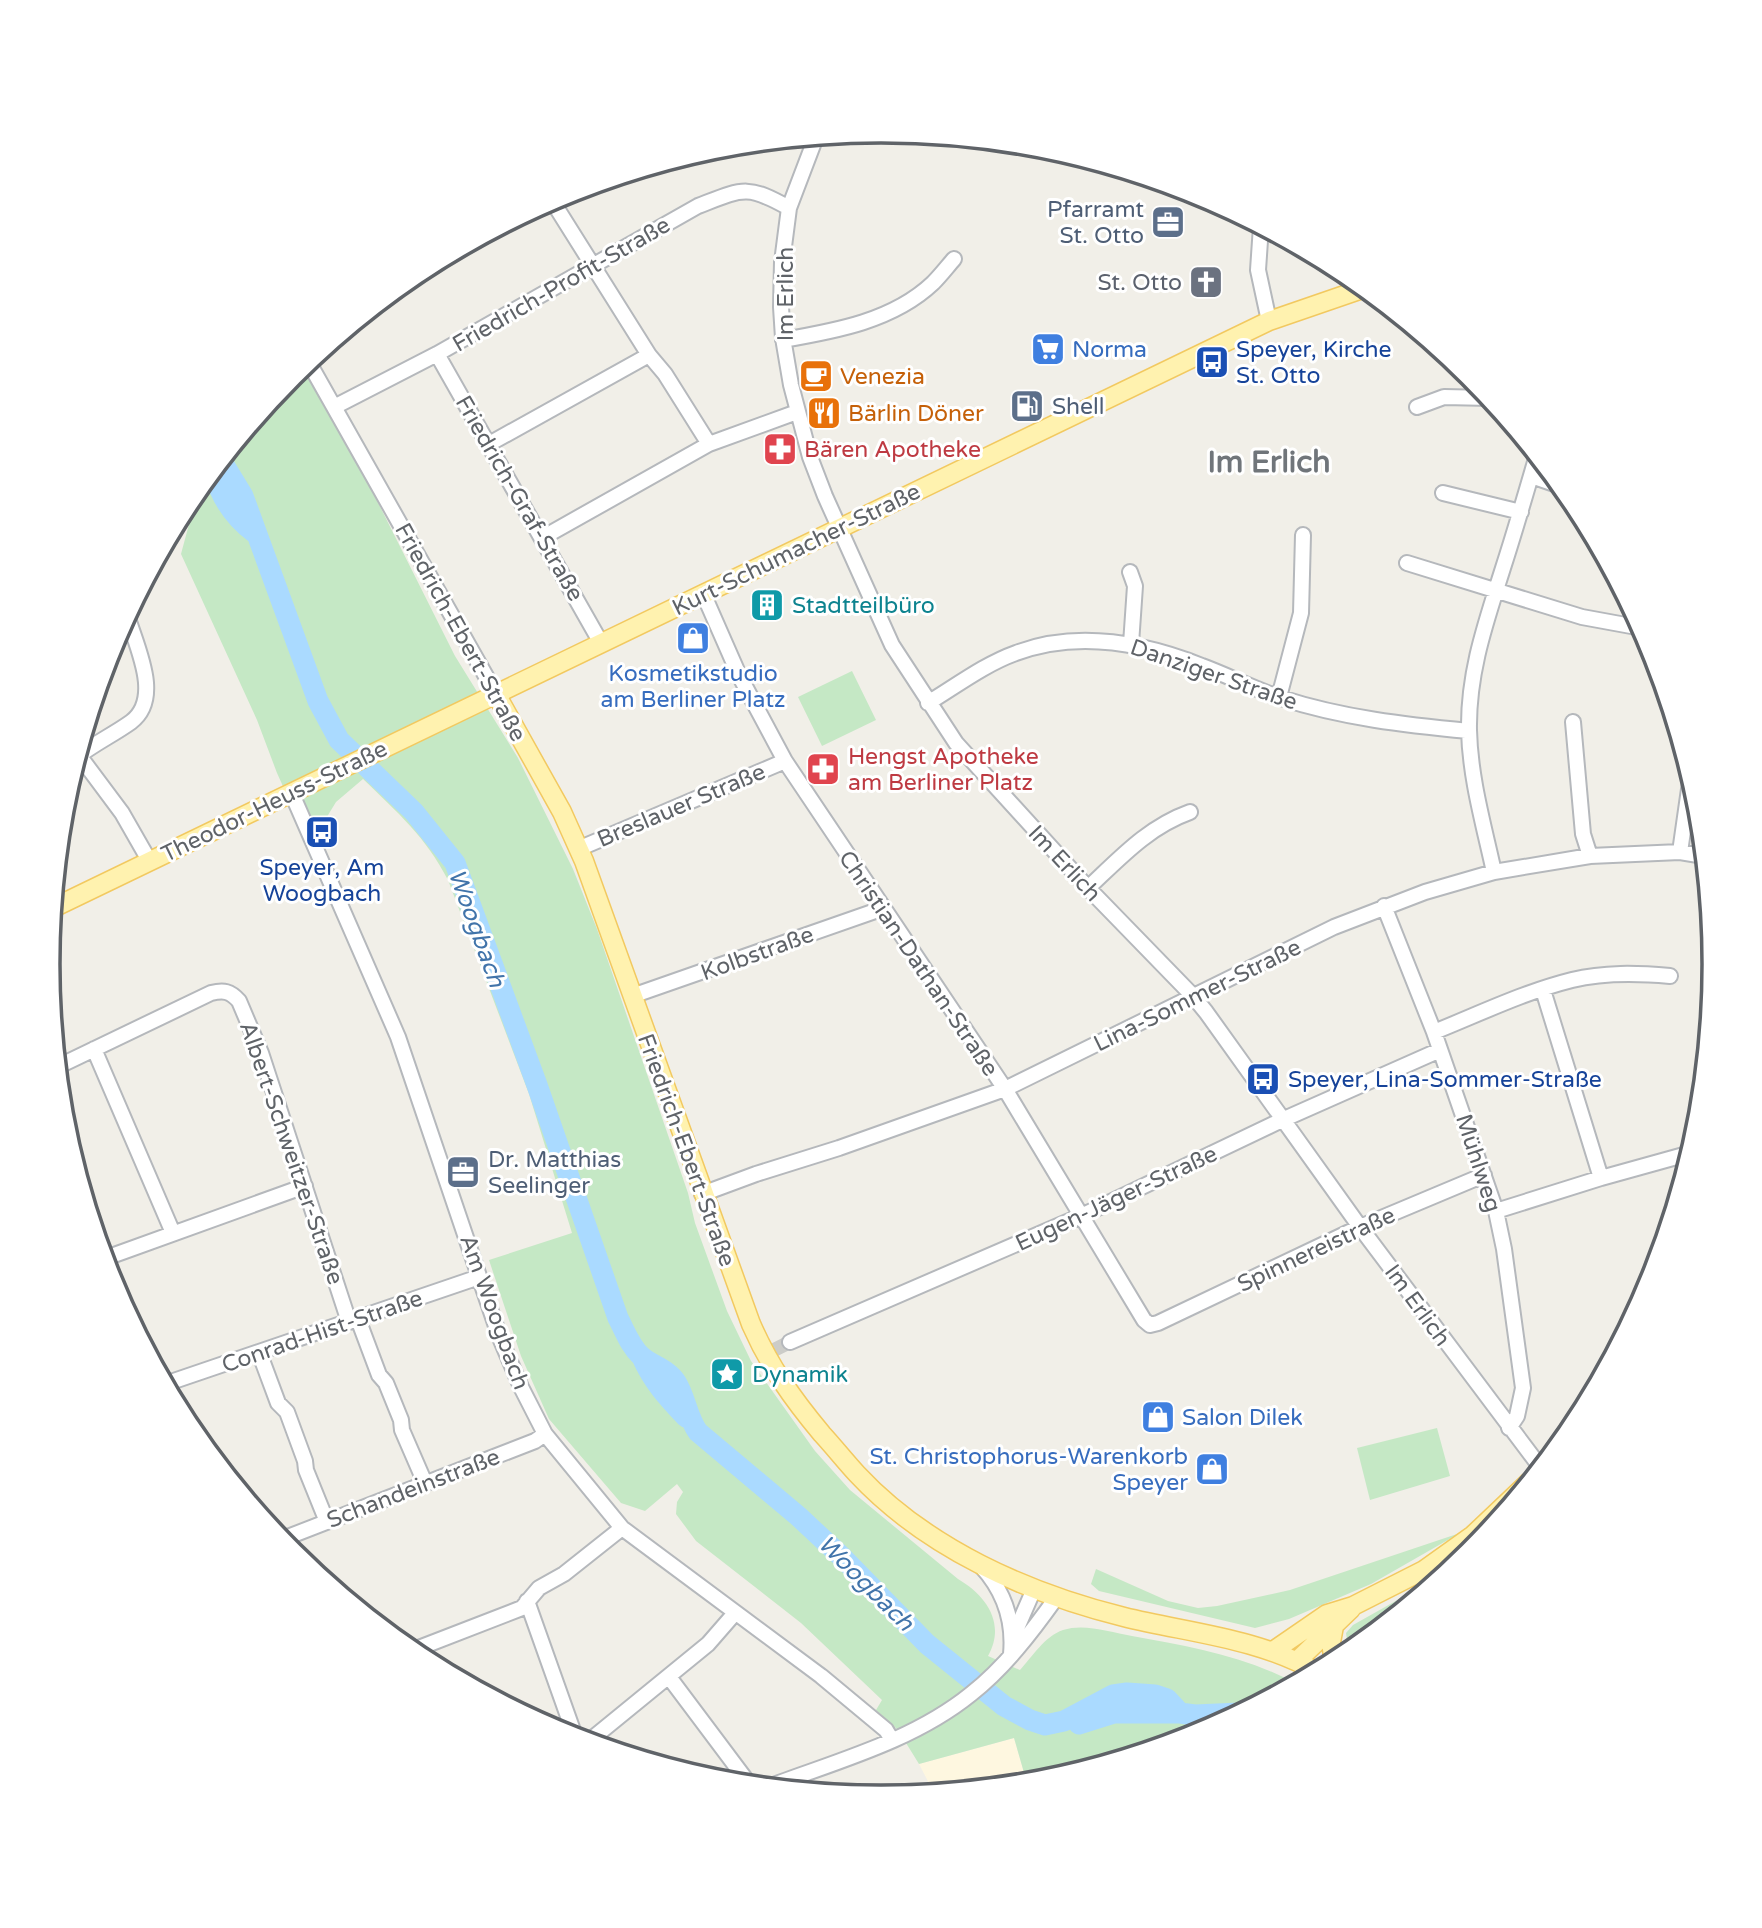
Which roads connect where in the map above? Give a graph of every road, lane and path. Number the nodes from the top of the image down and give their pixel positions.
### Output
1 (813, 146) edge
2 (789, 208) junction
3 (557, 209) edge
4 (1260, 236) edge
5 (954, 259) dead end
6 (594, 266) junction
7 (1353, 292) edge
8 (1269, 321) junction
9 (783, 340) junction
10 (437, 354) junction
11 (649, 355) junction
12 (314, 370) edge
13 (1476, 398) edge
14 (336, 406) junction
15 (1417, 407) dead end
16 (797, 412) junction
17 (489, 444) junction
18 (709, 444) junction
19 (1534, 465) edge
20 (1531, 476) junction
21 (1545, 481) edge
22 (1443, 494) dead end
23 (1521, 512) junction
24 (839, 528) junction
25 (1303, 535) dead end
26 (542, 538) junction
27 (1407, 563) dead end
28 (1130, 572) dead end
29 (1497, 590) junction
30 (703, 593) junction
31 (1629, 626) edge
32 (131, 630) edge
33 (601, 643) junction
34 (1130, 644) junction
35 (496, 694) junction
36 (1279, 697) junction
37 (928, 703) junction
38 (1573, 722) dead end
39 (1469, 731) junction
40 (87, 750) edge
41 (785, 761) junction
42 (84, 764) edge
43 (292, 794) junction
44 (1687, 804) edge
45 (1191, 812) dead end
46 (578, 849) junction
47 (1680, 852) junction
48 (1695, 854) edge
49 (1590, 856) junction
50 (150, 862) junction
51 (1494, 872) junction
52 (1088, 888) junction
53 (62, 904) edge
54 (1384, 906) junction
55 (881, 909) junction
56 (1670, 976) dead end
57 (1543, 990) junction
58 (632, 996) junction
59 (1194, 996) junction
60 (1434, 1032) junction
61 (94, 1049) junction
62 (1440, 1049) junction
63 (66, 1063) edge
64 (1005, 1089) junction
65 (1282, 1120) junction
66 (1680, 1156) edge
67 (1484, 1175) junction
68 (1601, 1178) junction
69 (305, 1186) junction
70 (702, 1194) junction
71 (1496, 1211) junction
72 (1081, 1216) junction
73 (1360, 1227) junction
74 (173, 1233) junction
75 (113, 1255) edge
76 (480, 1277) junction
77 (354, 1320) junction
78 (1150, 1325) joint
79 (790, 1342) tunnel mouth
80 (259, 1352) junction
81 (174, 1381) edge
82 (1508, 1428) junction
83 (545, 1434) junction
84 (1535, 1461) edge
85 (425, 1483) junction
86 (327, 1522) junction
87 (622, 1528) junction
88 (1471, 1535) edge
89 (291, 1536) edge
90 (976, 1561) junction
91 (1034, 1588) junction
92 (1056, 1598) junction
93 (527, 1601) junction
94 (1353, 1606) junction
95 (735, 1613) junction
96 (1334, 1626) junction
97 (424, 1646) edge
98 (1332, 1650) edge
99 (1273, 1651) junction
100 (1009, 1652) junction
101 (1297, 1661) junction
102 (1306, 1666) edge
103 (670, 1676) junction
104 (571, 1724) edge
105 (597, 1735) edge
106 (892, 1740) junction
107 (741, 1773) edge
108 (788, 1780) edge

1 - 2 street, Im Erlich
2 - 6 street, Friedrich-Profit-Straße
2 - 9 street, Im Erlich
3 - 6 street
4 - 8 street
5 - 9 street
6 - 10 street, Friedrich-Profit-Straße
6 - 11 street
7 - 8 main road, Kurt-Schumacher-Straße
8 - 24 main road, Kurt-Schumacher-Straße
9 - 16 street, Im Erlich
10 - 14 street, Friedrich-Profit-Straße
10 - 17 street, Friedrich-Graf-Straße
11 - 17 street
11 - 18 street
12 - 14 street, Friedrich-Ebert-Straße
13 - 15 street
14 - 35 street, Friedrich-Ebert-Straße
16 - 18 street
16 - 24 street, Im Erlich
17 - 26 street, Friedrich-Graf-Straße
18 - 26 street
19 - 20 street
20 - 21 street
20 - 23 street
22 - 23 street
23 - 29 street
24 - 30 main road, Kurt-Schumacher-Straße
24 - 37 street, Im Erlich
25 - 36 street
26 - 33 street, Friedrich-Graf-Straße
27 - 29 street
28 - 34 street
29 - 31 street
29 - 39 street
30 - 33 main road, Kurt-Schumacher-Straße
30 - 41 street, Christian-Dathan-Straße
32 - 40 street
33 - 35 main road, Kurt-Schumacher-Straße
34 - 36 street, Danziger Straße
34 - 37 street, Danziger Straße
35 - 43 main road, Theodor-Heuss-Straße
35 - 46 main road, Friedrich-Ebert-Straße
36 - 39 street, Danziger Straße
37 - 52 street, Im Erlich
38 - 49 street
39 - 51 street
41 - 46 street, Breslauer Straße
41 - 55 street, Christian-Dathan-Straße
42 - 50 street
43 - 50 main road, Theodor-Heuss-Straße
43 - 76 street, Am Woogbach
44 - 47 street
45 - 52 street
46 - 58 main road, Friedrich-Ebert-Straße
47 - 48 street, Lina-Sommer-Straße
47 - 49 street, Lina-Sommer-Straße
49 - 51 street, Lina-Sommer-Straße
50 - 53 main road, Theodor-Heuss-Straße
51 - 54 street, Lina-Sommer-Straße
52 - 59 street, Im Erlich
54 - 59 street, Lina-Sommer-Straße
54 - 60 street, Mühlweg
55 - 58 street, Kolbstraße
55 - 64 street, Christian-Dathan-Straße
56 - 57 street
57 - 60 street
57 - 68 street
58 - 70 main road, Friedrich-Ebert-Straße
59 - 64 street, Lina-Sommer-Straße
59 - 65 street, Im Erlich
60 - 62 street, Mühlweg
61 - 63 street
61 - 69 street, Albert-Schweitzer-Straße
61 - 74 street
62 - 65 street, Eugen-Jäger-Straße
62 - 67 street, Mühlweg
64 - 70 street, Lina-Sommer-Straße
64 - 72 street, Christian-Dathan-Straße
65 - 72 street, Eugen-Jäger-Straße
65 - 73 street, Im Erlich
66 - 68 street
67 - 71 street, Mühlweg
67 - 73 street, Spinnereistraße
68 - 71 street
69 - 74 street
69 - 77 street, Albert-Schweitzer-Straße
70 - 90 main road, Friedrich-Ebert-Straße
71 - 82 street, Mühlweg
72 - 78 street, Christian-Dathan-Straße
72 - 79 street, Eugen-Jäger-Straße
73 - 78 street, Spinnereistraße
73 - 82 street, Im Erlich
74 - 75 street
76 - 77 street, Conrad-Hist-Straße
76 - 83 street, Am Woogbach
77 - 80 street, Conrad-Hist-Straße
77 - 85 street, Albert-Schweitzer-Straße
80 - 81 street, Conrad-Hist-Straße
80 - 86 street
82 - 84 street, Im Erlich
83 - 85 street, Schandeinstraße
83 - 87 street, Am Woogbach
85 - 86 street, Schandeinstraße
86 - 89 street, Schandeinstraße
87 - 93 street
87 - 95 street, Am Woogbach
88 - 94 main road
90 - 91 main road, Friedrich-Ebert-Straße
90 - 100 street
91 - 92 main road, Friedrich-Ebert-Straße
91 - 100 street
92 - 99 main road, Friedrich-Ebert-Straße
92 - 100 street
93 - 97 street
93 - 104 street
94 - 96 main road
94 - 99 main road
95 - 103 street
95 - 106 street, Am Woogbach
96 - 98 main road
96 - 101 main road
99 - 101 main road, Friedrich-Ebert-Straße
100 - 106 street
101 - 102 main road, Friedrich-Ebert-Straße
103 - 105 street
103 - 107 street
106 - 108 street

